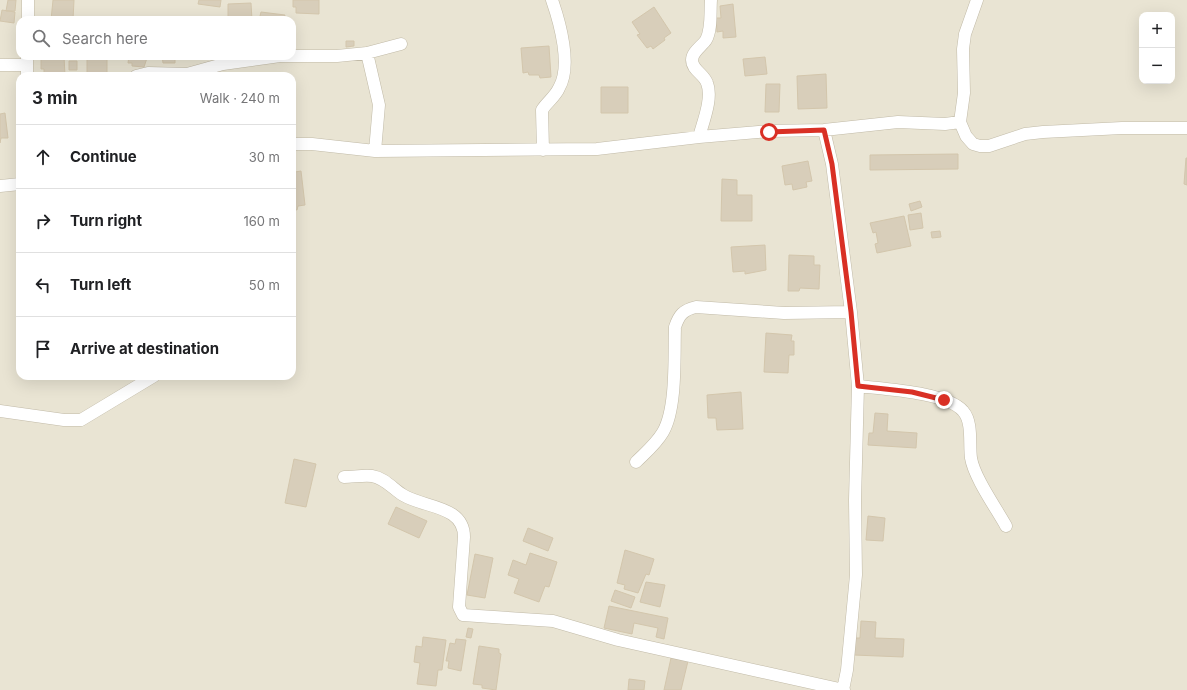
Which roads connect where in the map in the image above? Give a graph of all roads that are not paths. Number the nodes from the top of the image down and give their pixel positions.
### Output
1 (28, 0) edge
2 (552, 0) edge
3 (711, 0) edge
4 (977, 0) edge
5 (28, 16) edge
6 (401, 44) dead end
7 (367, 53) junction
8 (296, 56) edge
9 (252, 60) edge
10 (0, 65) edge
11 (27, 66) edge
12 (194, 72) edge
13 (960, 122) junction
14 (1187, 128) edge
15 (824, 130) junction
16 (700, 137) junction
17 (296, 144) edge
18 (543, 150) junction
19 (374, 151) junction
20 (16, 184) edge
21 (0, 186) edge
22 (851, 312) junction
23 (147, 380) edge
24 (858, 386) junction
25 (0, 411) edge
26 (636, 462) dead end
27 (344, 477) dead end
28 (1006, 526) dead end
29 (844, 690) edge

1 - 5 street
2 - 18 street
3 - 16 street
4 - 13 street
6 - 7 street
7 - 8 street
7 - 19 street
9 - 12 street
10 - 11 street
13 - 14 street
13 - 15 street
15 - 16 street
15 - 22 street
16 - 18 street
17 - 19 street
18 - 19 street
20 - 21 street
22 - 24 street
22 - 26 street
23 - 25 street
24 - 28 street
24 - 29 street
27 - 29 street

